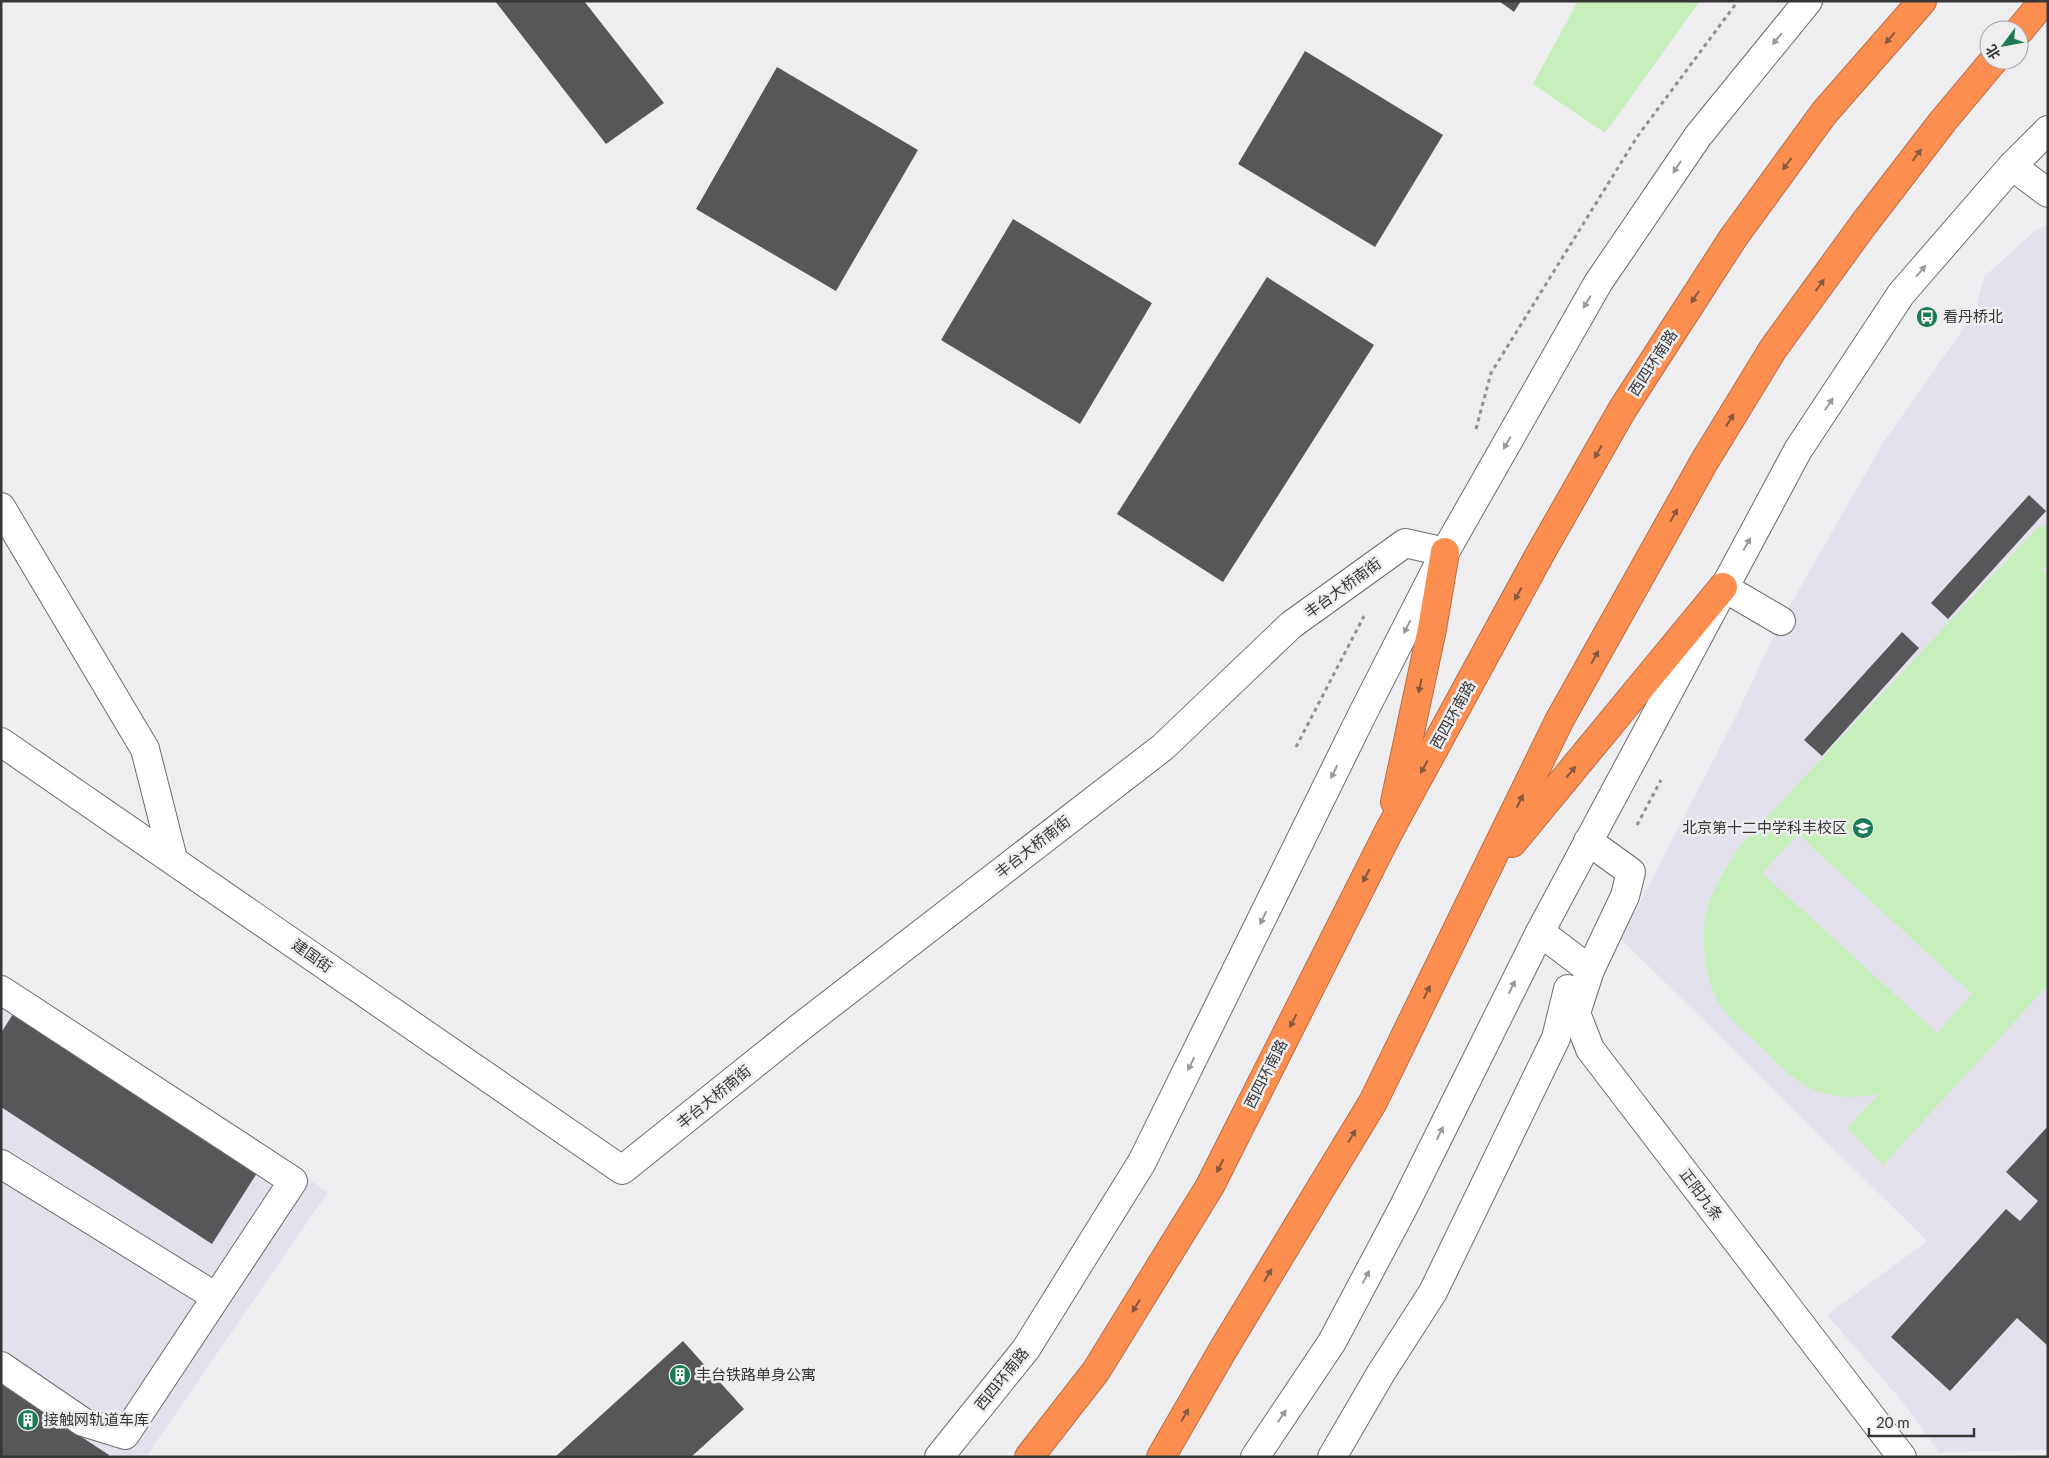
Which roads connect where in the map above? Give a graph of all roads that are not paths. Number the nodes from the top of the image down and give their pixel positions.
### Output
1 (1808, 1) edge
2 (1922, 1) edge
3 (2044, 1) edge
4 (2028, 20) edge
5 (1985, 70) edge
6 (2048, 130) edge
7 (2012, 166) junction
8 (2048, 193) edge
9 (1, 507) edge
10 (1445, 552) junction
11 (1723, 587) junction
12 (1781, 621) dead end
13 (1, 742) edge
14 (1388, 833) junction
15 (1588, 841) junction
16 (173, 859) junction
17 (1484, 877) junction
18 (1540, 932) junction
19 (1583, 964) junction
20 (1, 990) edge
21 (1, 1164) edge
22 (622, 1170) joint
23 (216, 1297) junction
24 (1, 1366) edge
25 (939, 1457) edge
26 (1029, 1457) edge
27 (1161, 1457) edge
28 (1255, 1457) edge
29 (1332, 1457) edge
30 (1902, 1457) edge

1 -> 10 street, 西四环南路
2 -> 14 highway, 西四环南路
3 - 4 highway
17 -> 5 highway
6 - 7 street
7 - 8 street
11 -> 7 street
9 - 16 street
10 -> 14 highway
10 - 22 street, 丰台大桥南街
10 -> 25 street, 西四环南路
11 - 12 street
11 - 15 street
17 -> 11 highway
13 - 16 street, 建国街
14 -> 26 highway, 西四环南路
15 - 18 street
15 - 19 street
16 - 22 street, 建国街
27 -> 17 highway
18 - 19 street
28 -> 18 street
19 - 29 street
19 - 30 street, 正阳九条
20 - 23 street
21 - 23 street
23 - 24 street

